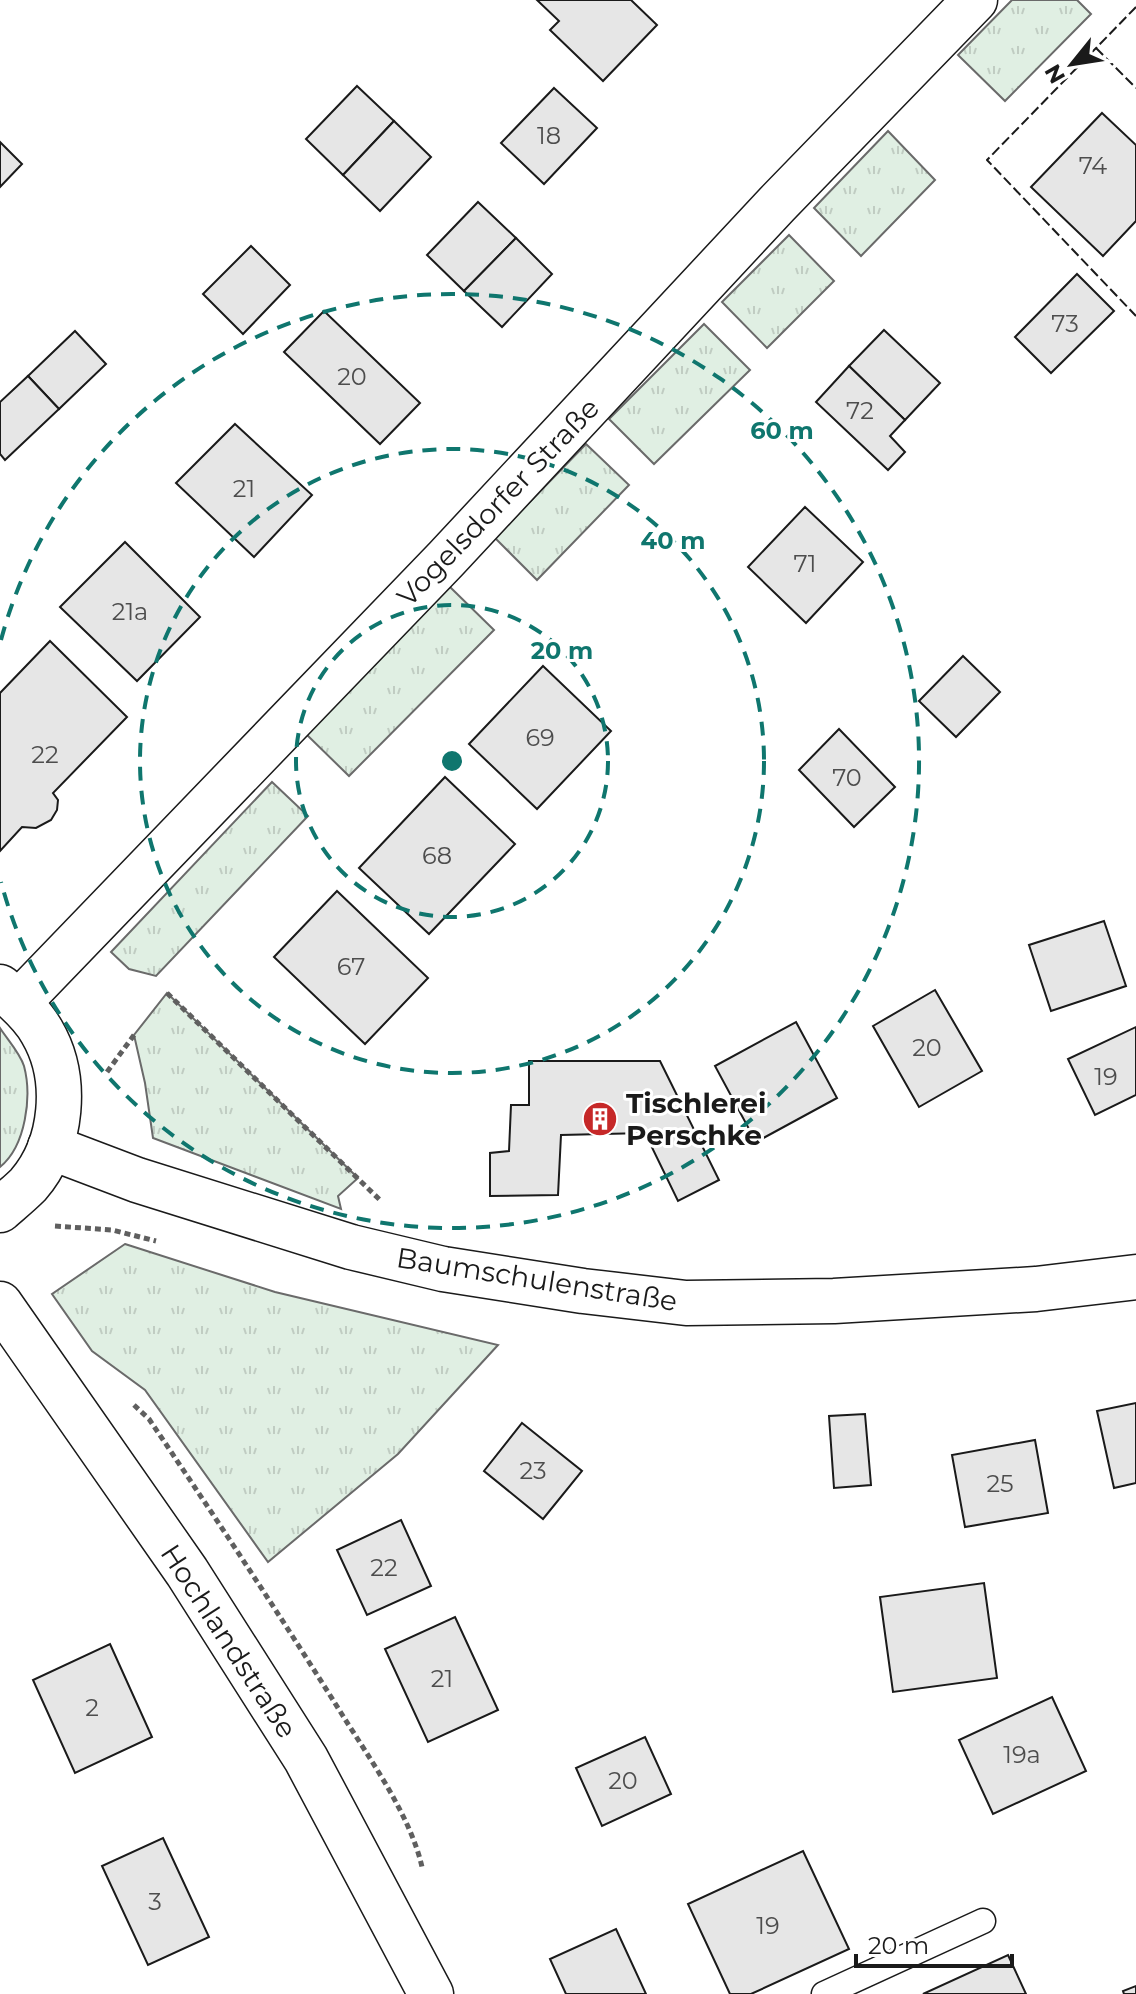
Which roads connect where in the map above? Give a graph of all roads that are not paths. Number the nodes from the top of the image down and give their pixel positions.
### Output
1 (975, 0) edge
2 (9, 994) edge
3 (50, 1147) junction
4 (0, 1210) edge
5 (1136, 1277) edge
6 (0, 1304) edge
7 (983, 1921) dead end
8 (431, 1994) edge
9 (824, 1994) edge

1 - 2 street, Vogelsdorfer Straße
2 - 3 street
3 - 4 street
3 - 5 street, Baumschulenstraße
6 - 8 street, Hochlandstraße
7 - 9 lane

